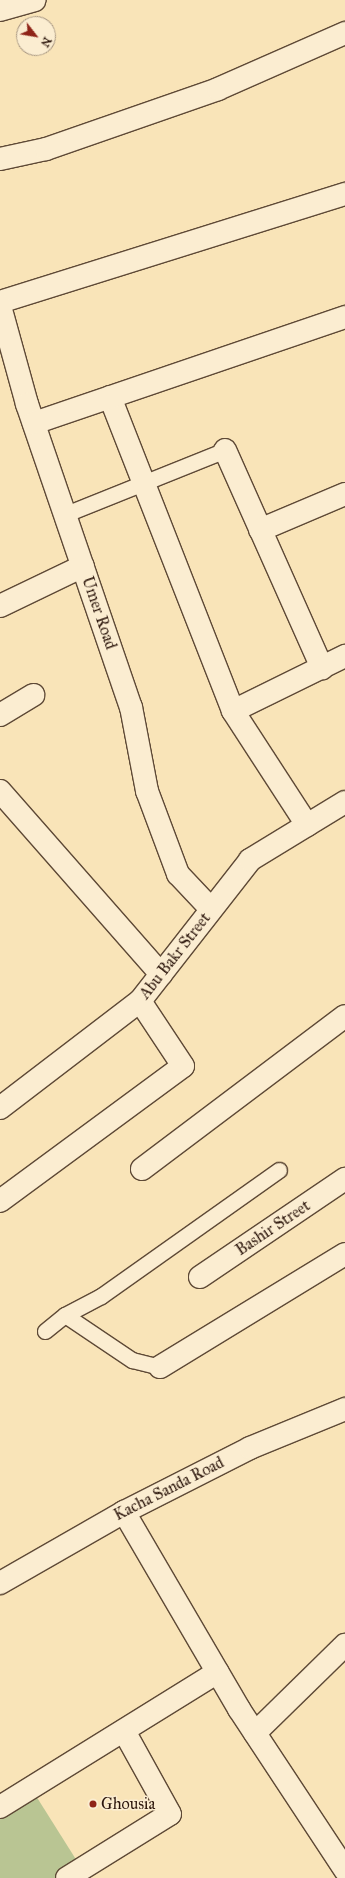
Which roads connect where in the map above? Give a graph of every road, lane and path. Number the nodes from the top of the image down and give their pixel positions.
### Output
1 (36, 0) edge
2 (0, 10) edge
3 (345, 33) edge
4 (0, 159) edge
5 (345, 194) edge
6 (0, 302) edge
7 (0, 306) edge
8 (345, 317) edge
9 (110, 398) junction
10 (34, 423) junction
11 (225, 450) joint
12 (144, 483) junction
13 (345, 494) edge
14 (66, 514) junction
15 (260, 530) junction
16 (83, 566) junction
17 (0, 606) edge
18 (345, 656) edge
19 (322, 668) junction
20 (33, 694) dead end
21 (233, 711) junction
22 (0, 716) edge
23 (0, 791) edge
24 (345, 802) edge
25 (307, 825) junction
26 (212, 909) junction
27 (161, 974) junction
28 (140, 1001) junction
29 (345, 1016) edge
30 (0, 1108) edge
31 (142, 1169) dead end
32 (279, 1170) dead end
33 (345, 1180) edge
34 (0, 1201) edge
35 (345, 1254) edge
36 (200, 1277) dead end
37 (65, 1315) junction
38 (45, 1331) dead end
39 (160, 1367) joint
40 (345, 1409) edge
41 (124, 1512) junction
42 (0, 1583) edge
43 (345, 1645) edge
44 (218, 1672) junction
45 (124, 1731) junction
46 (255, 1733) junction
47 (0, 1807) edge
48 (345, 1870) edge
49 (67, 1878) edge

1 - 2 street
3 - 4 street
5 - 6 street
7 - 10 street, Umer Road
8 - 9 street
9 - 10 street
9 - 12 street
10 - 14 street, Umer Road
11 - 12 lane
11 - 15 street
12 - 14 lane
12 - 21 street
13 - 15 street
14 - 16 street, Umer Road
15 - 19 street
16 - 17 street
16 - 26 street, Umer Road
18 - 19 street
19 - 21 street
20 - 22 street
21 - 25 street
23 - 27 street
24 - 25 street, Abu Bakr Street
25 - 26 street, Abu Bakr Street
26 - 27 street, Abu Bakr Street
27 - 28 street, Abu Bakr Street
28 - 30 street, Abu Bakr Street
28 - 34 street
29 - 31 street
32 - 37 lane
33 - 36 street, Bashir Street
35 - 39 street
37 - 38 lane
37 - 39 lane
40 - 41 street, Kacha Sanda Road
41 - 42 street, Kacha Sanda Road
41 - 44 street
43 - 46 street
44 - 45 street
44 - 46 street
45 - 47 street
45 - 49 street
46 - 48 street

